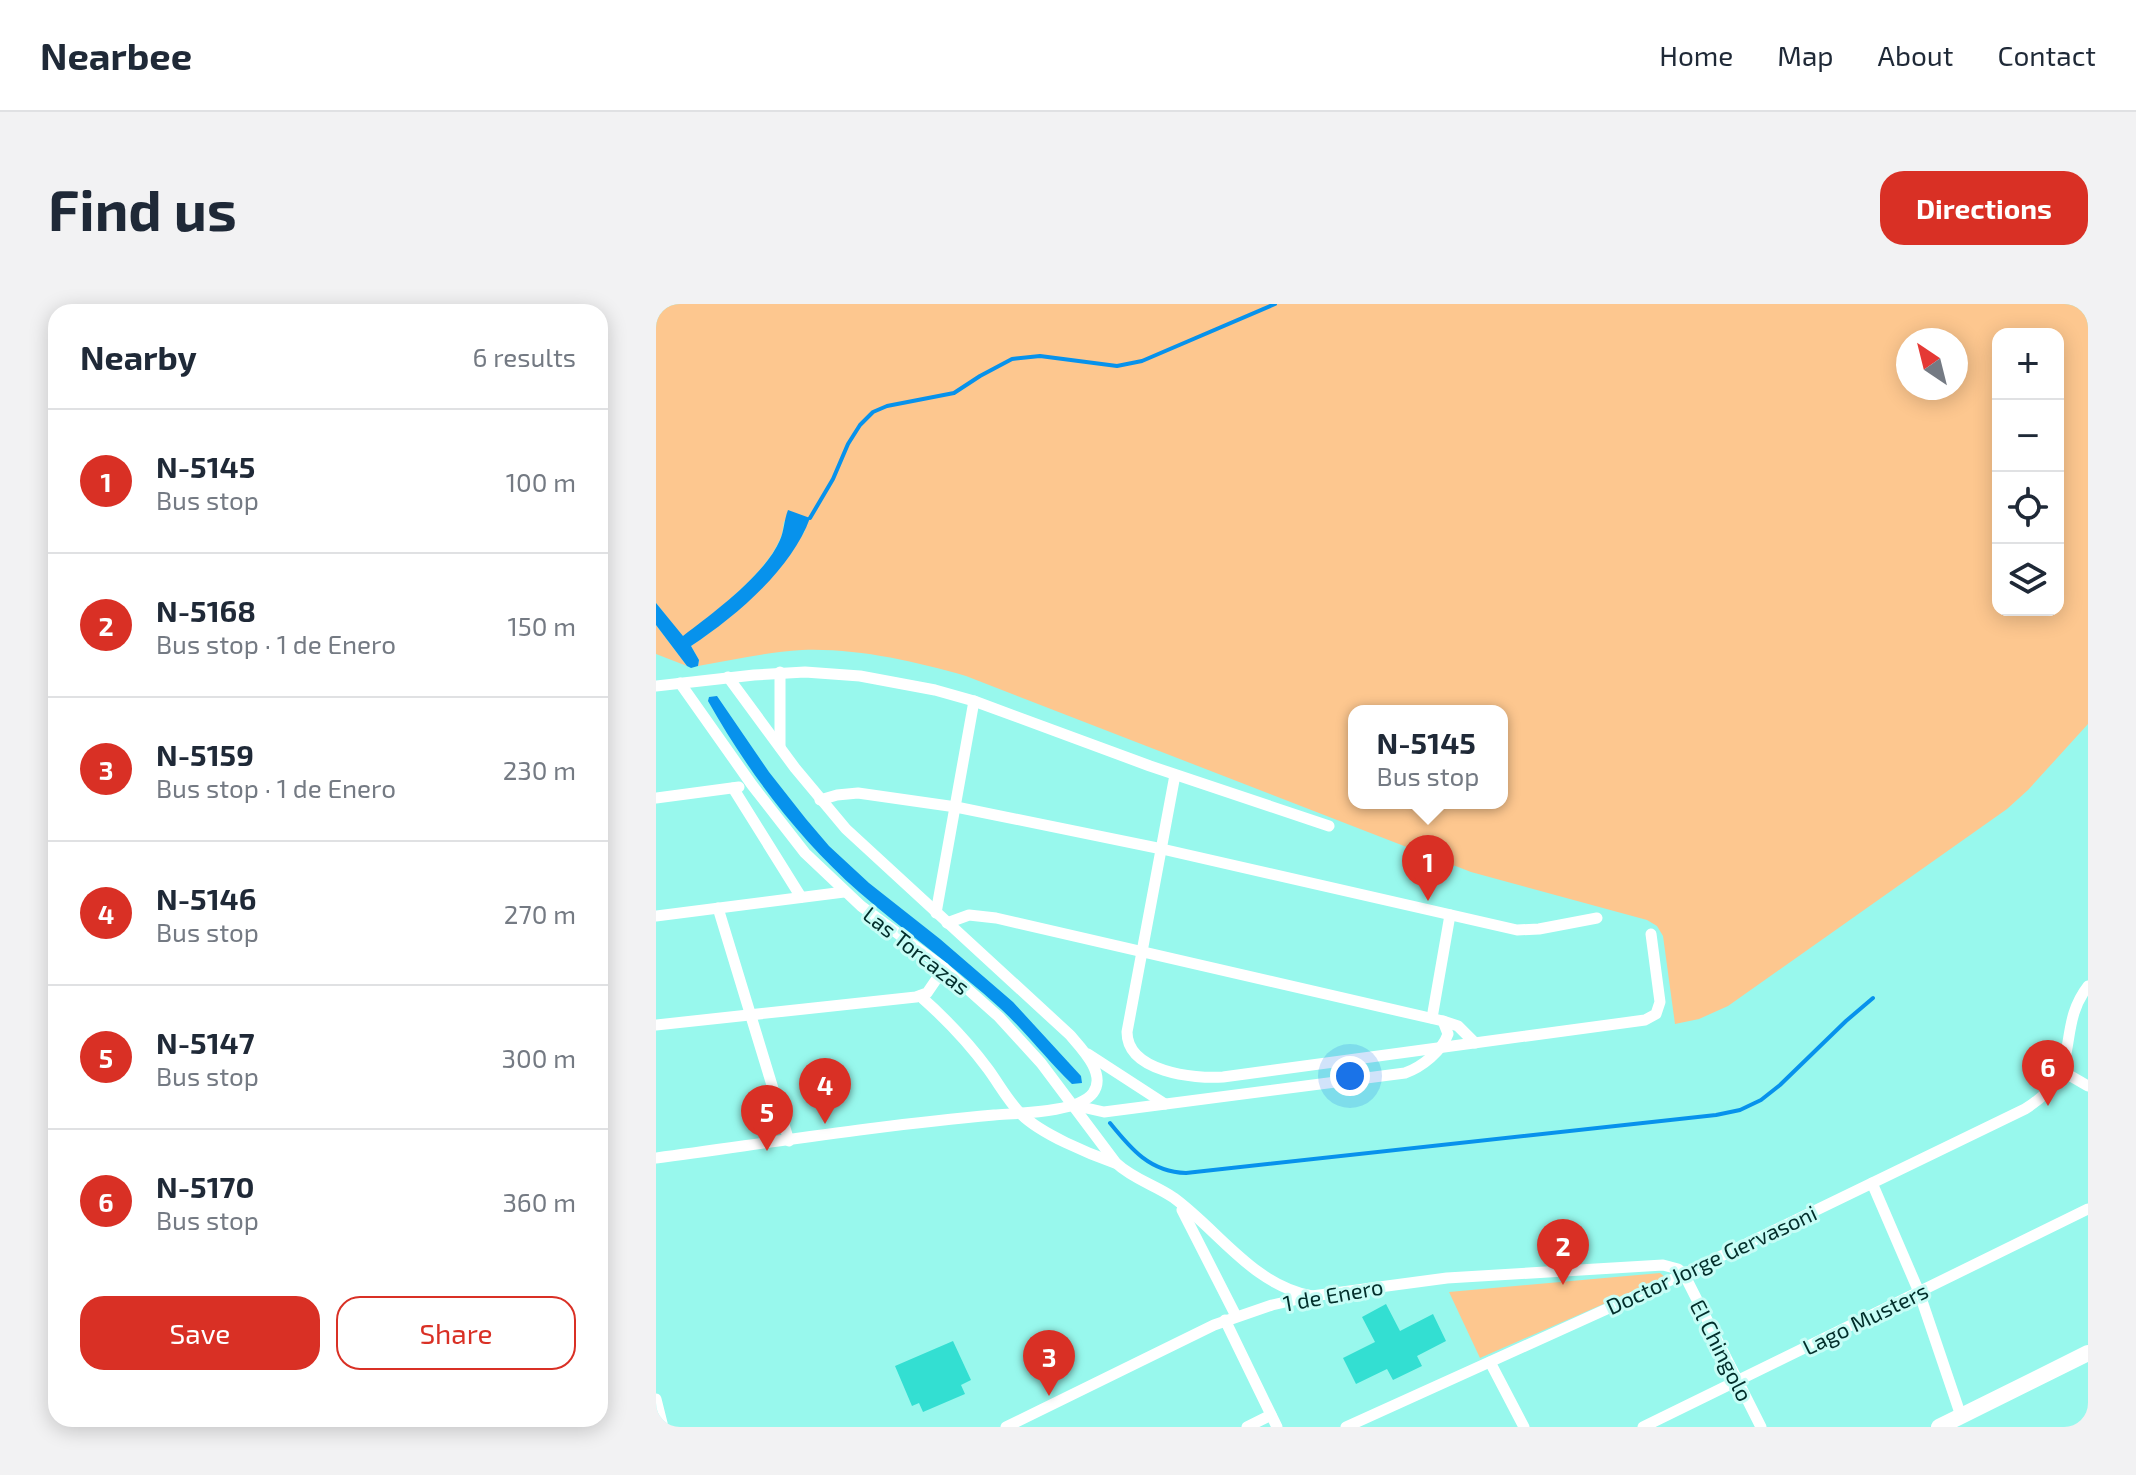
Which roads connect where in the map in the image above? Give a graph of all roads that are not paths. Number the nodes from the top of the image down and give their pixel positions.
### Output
1 (780, 672) junction
2 (728, 677) junction
3 (680, 683) junction
4 (656, 686) edge
5 (974, 701) junction
6 (780, 747) junction
7 (1175, 775) junction
8 (752, 785) junction
9 (733, 788) junction
10 (656, 798) edge
11 (820, 800) junction
12 (956, 807) junction
13 (1329, 826) dead end
14 (1162, 849) junction
15 (844, 892) junction
16 (801, 897) junction
17 (718, 908) junction
18 (936, 913) junction
19 (1450, 915) junction
20 (656, 916) edge
21 (1597, 918) dead end
22 (947, 923) junction
23 (1651, 934) dead end
24 (1142, 952) junction
25 (944, 968) junction
26 (2088, 986) edge
27 (920, 996) junction
28 (751, 1015) junction
29 (1437, 1020) junction
30 (656, 1025) edge
31 (1475, 1043) junction
32 (1441, 1047) junction
33 (1083, 1051) junction
34 (2062, 1071) junction
35 (2088, 1086) edge
36 (1165, 1104) junction
37 (1072, 1105) junction
38 (1019, 1113) junction
39 (789, 1141) junction
40 (656, 1158) edge
41 (1116, 1163) junction
42 (1872, 1183) junction
43 (1172, 1197) junction
44 (2088, 1209) edge
45 (1684, 1274) junction
46 (1919, 1292) junction
47 (1312, 1296) junction
48 (1231, 1318) junction
49 (2088, 1353) edge
50 (1490, 1362) junction
51 (1737, 1381) junction
52 (656, 1399) edge
53 (1271, 1415) junction
54 (1961, 1416) junction
55 (1028, 1422) edge
56 (663, 1427) edge
57 (1006, 1427) edge
58 (1247, 1427) edge
59 (1277, 1427) edge
60 (1346, 1427) edge
61 (1524, 1427) edge
62 (1643, 1427) edge
63 (1761, 1427) edge
64 (1939, 1427) edge

1 - 2 street
1 - 5 street
1 - 6 street
2 - 3 street
2 - 6 street
3 - 4 street
3 - 8 street, Las Torcazas
5 - 7 street
5 - 12 street
6 - 11 street
7 - 13 street
7 - 14 street
8 - 9 street
8 - 15 street, Las Torcazas
9 - 10 street
9 - 16 street
11 - 12 street
11 - 18 street
12 - 14 street
12 - 18 street
14 - 19 street
14 - 24 street
15 - 16 street
15 - 25 street, Las Torcazas
16 - 17 street
17 - 20 street
17 - 28 street
18 - 22 street
19 - 21 street
19 - 29 street
22 - 24 street
22 - 33 street
23 - 31 street
24 - 29 street
24 - 32 street
25 - 27 street
25 - 37 street, Las Torcazas
26 - 34 street
27 - 28 street
27 - 38 street
28 - 30 street
28 - 39 street
29 - 31 street
29 - 32 street
31 - 32 street
32 - 36 street
33 - 36 street
33 - 37 street
34 - 35 street
34 - 42 street, Doctor Jorge Gervasoni
36 - 37 street
37 - 38 street
37 - 41 street, Las Torcazas
38 - 39 street
38 - 41 street
39 - 40 street
41 - 43 street, Las Torcazas
42 - 45 street, Doctor Jorge Gervasoni
42 - 46 street
43 - 47 street, Las Torcazas
43 - 48 street, Las Torcazas
44 - 46 street, Lago Musters
45 - 47 street, 1 de Enero
45 - 50 street, Doctor Jorge Gervasoni
45 - 51 street, El Chingolo
46 - 51 street, Lago Musters
46 - 54 street
47 - 48 street, 1 de Enero
48 - 53 street, Las Torcazas
48 - 55 street, 1 de Enero
49 - 54 main road
50 - 60 street, Doctor Jorge Gervasoni
50 - 61 street
51 - 62 street, Lago Musters
51 - 63 street, El Chingolo
52 - 56 street
53 - 58 street
53 - 59 street, Las Torcazas
54 - 64 main road
55 - 57 street, 1 de Enero

